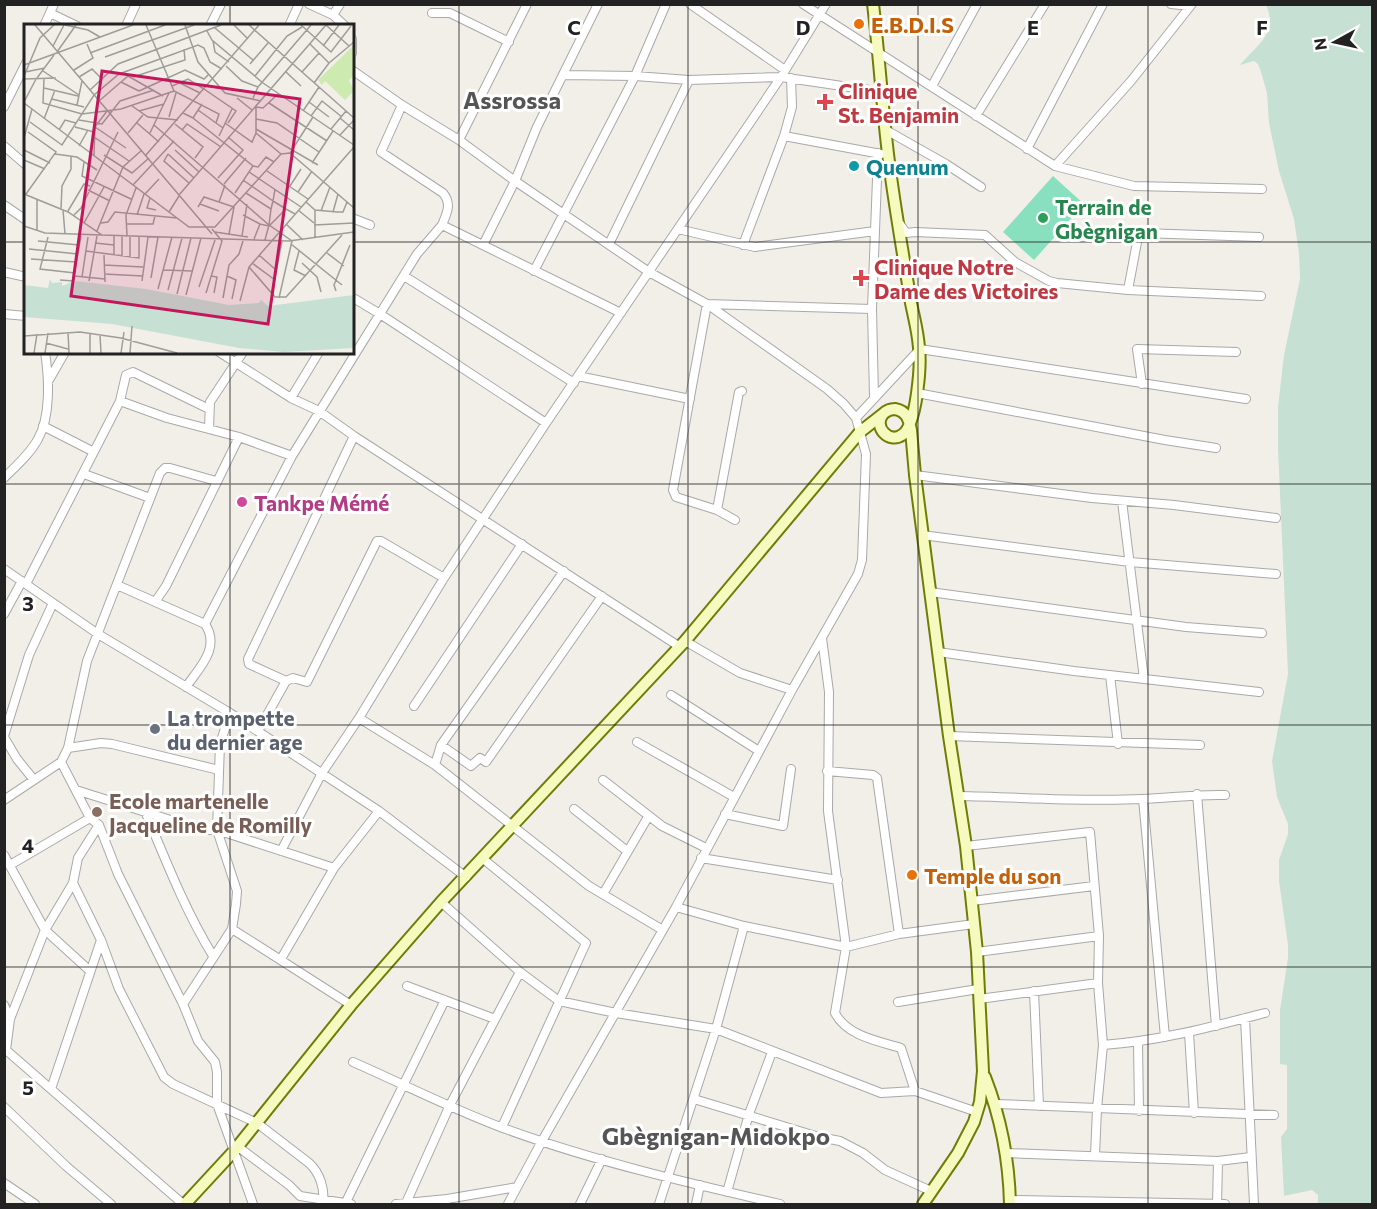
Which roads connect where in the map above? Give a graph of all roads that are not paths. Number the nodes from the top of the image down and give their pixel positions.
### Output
1 (54, 4) edge
2 (136, 4) edge
3 (221, 4) edge
4 (299, 4) edge
5 (309, 4) edge
6 (340, 4) edge
7 (527, 4) edge
8 (598, 4) edge
9 (666, 4) edge
10 (690, 4) edge
11 (803, 4) edge
12 (826, 4) edge
13 (873, 4) edge
14 (977, 4) edge
15 (1045, 4) edge
16 (1103, 4) edge
17 (1171, 4) edge
18 (1191, 5) edge
19 (50, 13) junction
20 (432, 13) dead end
21 (333, 15) junction
22 (819, 15) junction
23 (45, 24) edge
24 (73, 24) edge
25 (127, 24) edge
26 (211, 24) edge
27 (290, 24) edge
28 (343, 24) edge
29 (510, 42) junction
30 (879, 55) junction
31 (24, 67) edge
32 (354, 71) edge
33 (783, 74) junction
34 (564, 75) junction
35 (636, 76) junction
36 (792, 78) junction
37 (689, 80) junction
38 (932, 86) junction
39 (883, 92) junction
40 (402, 105) junction
41 (4, 107) edge
42 (976, 116) junction
43 (886, 130) junction
44 (784, 136) junction
45 (459, 140) junction
46 (4, 146) edge
47 (1027, 149) junction
48 (883, 154) junction
49 (24, 163) edge
50 (1055, 166) junction
51 (515, 181) junction
52 (981, 187) dead end
53 (1262, 189) dead end
54 (4, 205) edge
55 (564, 215) junction
56 (24, 219) edge
57 (354, 219) edge
58 (900, 224) junction
59 (370, 225) dead end
60 (442, 225) junction
61 (678, 230) junction
62 (874, 231) junction
63 (1258, 237) dead end
64 (483, 244) junction
65 (609, 244) junction
66 (743, 245) junction
67 (534, 271) junction
68 (4, 272) edge
69 (649, 272) junction
70 (24, 276) edge
71 (404, 276) junction
72 (1128, 290) junction
73 (1262, 296) dead end
74 (354, 299) edge
75 (707, 304) junction
76 (872, 309) junction
77 (621, 312) junction
78 (4, 314) edge
79 (380, 314) junction
80 (24, 316) edge
81 (920, 349) junction
82 (1236, 352) dead end
83 (45, 354) edge
84 (64, 354) edge
85 (222, 354) edge
86 (242, 354) edge
87 (318, 354) edge
88 (235, 364) junction
89 (576, 379) junction
90 (49, 380) junction
91 (1142, 384) junction
92 (742, 391) dead end
93 (917, 393) junction
94 (874, 397) junction
95 (291, 398) junction
96 (690, 399) junction
97 (1246, 399) dead end
98 (120, 401) junction
99 (209, 409) junction
100 (319, 411) junction
101 (885, 412) junction
102 (856, 418) junction
103 (546, 423) junction
104 (910, 424) junction
105 (43, 426) junction
106 (209, 429) junction
107 (860, 432) junction
108 (354, 436) junction
109 (239, 437) junction
110 (1216, 448) dead end
111 (94, 452) junction
112 (292, 456) junction
113 (84, 474) junction
114 (915, 475) junction
115 (4, 478) edge
116 (216, 481) junction
117 (150, 498) junction
118 (1122, 501) junction
119 (717, 510) junction
120 (1276, 518) dead end
121 (735, 519) dead end
122 (484, 520) junction
123 (922, 535) junction
124 (522, 544) junction
125 (1130, 562) junction
126 (4, 569) edge
127 (564, 571) junction
128 (1276, 574) dead end
129 (444, 578) junction
130 (24, 583) junction
131 (117, 585) junction
132 (930, 592) junction
133 (602, 596) junction
134 (155, 602) junction
135 (53, 603) junction
136 (4, 614) edge
137 (1136, 620) junction
138 (205, 624) junction
139 (1262, 633) dead end
140 (98, 634) junction
141 (822, 638) junction
142 (683, 644) junction
143 (938, 652) junction
144 (1110, 675) junction
145 (1144, 679) junction
146 (286, 681) junction
147 (186, 687) junction
148 (792, 690) junction
149 (1259, 692) dead end
150 (671, 695) dead end
151 (414, 706) dead end
152 (230, 713) junction
153 (359, 718) junction
154 (258, 731) junction
155 (949, 736) junction
156 (4, 737) edge
157 (637, 742) dead end
158 (1118, 744) junction
159 (441, 745) junction
160 (1200, 745) dead end
161 (69, 748) junction
162 (759, 751) junction
163 (61, 762) junction
164 (435, 765) junction
165 (791, 769) dead end
166 (219, 770) junction
167 (827, 771) junction
168 (322, 773) junction
169 (34, 780) junction
170 (603, 780) dead end
171 (76, 790) junction
172 (1197, 794) junction
173 (1225, 795) dead end
174 (958, 796) junction
175 (734, 797) junction
176 (1143, 799) junction
177 (4, 800) edge
178 (573, 809) dead end
179 (146, 811) junction
180 (379, 811) junction
181 (725, 814) junction
182 (648, 817) junction
183 (90, 818) junction
184 (99, 825) junction
185 (515, 826) junction
186 (217, 830) junction
187 (966, 846) junction
188 (706, 848) junction
189 (281, 851) junction
190 (627, 851) junction
191 (4, 855) edge
192 (482, 858) junction
193 (701, 858) junction
194 (10, 865) junction
195 (334, 868) junction
196 (466, 877) junction
197 (838, 880) junction
198 (73, 883) junction
199 (1094, 886) junction
200 (603, 894) junction
201 (972, 901) junction
202 (441, 902) junction
203 (676, 907) junction
204 (974, 924) junction
205 (744, 926) junction
206 (232, 929) junction
207 (661, 929) junction
208 (45, 930) junction
209 (899, 934) junction
210 (1099, 936) junction
211 (101, 940) junction
212 (846, 947) junction
213 (977, 952) junction
214 (213, 956) junction
215 (281, 959) junction
216 (90, 971) junction
217 (520, 972) junction
218 (1098, 983) junction
219 (407, 986) dead end
220 (1034, 991) junction
221 (979, 994) junction
222 (445, 1000) junction
223 (559, 1001) junction
224 (898, 1002) dead end
225 (4, 1005) edge
226 (183, 1005) junction
227 (351, 1005) junction
228 (616, 1013) junction
229 (1265, 1013) dead end
230 (1245, 1018) junction
231 (10, 1019) junction
232 (495, 1019) junction
233 (1216, 1026) junction
234 (716, 1029) junction
235 (1190, 1033) junction
236 (1165, 1037) junction
237 (1138, 1043) junction
238 (1103, 1046) junction
239 (5, 1051) edge
240 (772, 1052) junction
241 (353, 1062) dead end
242 (983, 1071) junction
243 (402, 1084) junction
244 (51, 1089) junction
245 (915, 1091) junction
246 (694, 1099) junction
247 (217, 1104) junction
248 (996, 1104) junction
249 (450, 1105) junction
250 (1039, 1106) junction
251 (4, 1107) edge
252 (1097, 1109) junction
253 (1140, 1111) junction
254 (977, 1112) junction
255 (1194, 1113) junction
256 (749, 1114) junction
257 (1274, 1114) dead end
258 (1250, 1115) junction
259 (257, 1123) junction
260 (502, 1127) junction
261 (542, 1141) junction
262 (235, 1148) junction
263 (1006, 1153) junction
264 (1095, 1155) junction
265 (1251, 1157) junction
266 (602, 1159) junction
267 (1218, 1161) junction
268 (667, 1177) junction
269 (4, 1183) edge
270 (700, 1185) junction
271 (517, 1187) junction
272 (931, 1191) junction
273 (727, 1192) junction
274 (324, 1202) edge
275 (1010, 1202) edge
276 (406, 1203) edge
277 (1065, 1203) edge
278 (1120, 1203) edge
279 (35, 1204) edge
280 (111, 1204) edge
281 (184, 1204) edge
282 (253, 1204) edge
283 (345, 1204) edge
284 (351, 1204) edge
285 (396, 1204) edge
286 (508, 1204) edge
287 (580, 1204) edge
288 (659, 1204) edge
289 (696, 1204) edge
290 (780, 1204) edge
291 (923, 1204) edge
292 (1171, 1204) edge
293 (1217, 1204) edge
294 (1225, 1204) edge
295 (1254, 1204) edge

1 - 19 street
2 - 25 street
3 - 26 street
4 - 27 street
5 - 21 street
6 - 21 street
7 - 29 street
8 - 34 street
9 - 35 street
10 - 33 street
11 - 22 street
12 - 22 street
13 - 30 street
14 - 38 street
15 - 42 street
16 - 47 street
17 - 18 street
18 - 50 street
19 - 23 street
19 - 24 street
20 - 29 street
21 - 28 street
22 - 30 street
22 - 33 street
29 - 45 street
30 - 38 street
30 - 39 street
31 - 41 street
32 - 40 street
33 - 36 street
33 - 37 street
33 - 61 street
34 - 35 street
34 - 51 street
35 - 37 street
35 - 55 street
36 - 39 street
36 - 44 street
37 - 65 street
38 - 42 street
39 - 43 street
40 - 45 street
40 - 60 street
42 - 47 street
43 - 48 street
43 - 52 street
44 - 48 street
44 - 66 street
45 - 51 street
46 - 49 street
47 - 50 street
48 - 58 street
48 - 62 street
50 - 53 street
51 - 55 street
51 - 64 street
54 - 56 street
55 - 65 street
55 - 67 street
57 - 59 street
58 - 72 street
58 - 81 street
60 - 64 street
60 - 71 street
61 - 66 street
61 - 69 street
62 - 66 street
62 - 76 street
63 - 72 street
64 - 67 street
65 - 69 street
67 - 77 street
68 - 70 street
69 - 75 street
69 - 77 street
71 - 79 street
71 - 89 street
72 - 73 street
74 - 79 street
75 - 76 street
75 - 96 street
75 - 102 street
76 - 94 street
77 - 89 street
78 - 80 street
79 - 100 street
79 - 103 street
81 - 91 street
81 - 93 street
81 - 94 street
82 - 91 street
83 - 90 street
84 - 90 street
85 - 88 street
86 - 88 street
87 - 95 street
88 - 95 street
88 - 99 street
89 - 96 street
89 - 103 street
90 - 105 street
91 - 97 street
92 - 119 street
93 - 104 street
93 - 110 street
94 - 102 street
95 - 100 street
96 - 119 street
98 - 99 street
98 - 106 street
98 - 111 street
99 - 106 street
100 - 108 street
100 - 112 street
101 - 104 street
101 - 104 street
101 - 107 street
102 - 107 street
103 - 122 street
104 - 114 street
105 - 111 street
105 - 115 street
106 - 109 street
107 - 141 street
107 - 142 street
108 - 122 street
108 - 146 street
109 - 112 street
109 - 116 street
111 - 113 street
112 - 138 street
113 - 117 street
113 - 130 street
114 - 118 street
114 - 123 street
116 - 117 street
116 - 134 street
117 - 131 street
118 - 120 street
118 - 125 street
119 - 121 street
122 - 124 street
122 - 129 street
123 - 125 street
123 - 132 street
124 - 127 street
124 - 151 street
125 - 128 street
125 - 137 street
126 - 130 street
127 - 133 street
127 - 159 street
129 - 146 street
129 - 153 street
130 - 135 street
130 - 136 street
131 - 134 street
131 - 140 street
132 - 137 street
132 - 143 street
133 - 142 street
133 - 159 street
134 - 138 street
135 - 140 street
135 - 156 street
137 - 139 street
137 - 145 street
138 - 147 street
140 - 147 street
140 - 161 street
141 - 148 street
141 - 167 street
142 - 148 street
142 - 185 street
143 - 144 street
143 - 155 street
144 - 145 street
144 - 158 street
145 - 149 street
146 - 154 street
147 - 152 street
148 - 162 street
150 - 162 street
152 - 154 street
152 - 166 street
153 - 164 street
153 - 168 street
154 - 168 street
155 - 158 street
155 - 174 street
156 - 169 street
157 - 175 street
158 - 160 street
159 - 164 street
161 - 163 street
161 - 166 street
162 - 175 street
163 - 169 street
163 - 171 street
164 - 185 street
165 - 181 street
166 - 186 street
167 - 197 street
167 - 209 street
168 - 180 street
168 - 189 street
169 - 177 street
170 - 182 street
171 - 179 street
171 - 183 street
172 - 173 street
172 - 176 street
172 - 233 street
174 - 176 street
174 - 187 street
175 - 181 street
176 - 236 street
178 - 190 street
179 - 186 street
179 - 214 street
180 - 195 street
180 - 196 street
181 - 188 street
182 - 188 street
182 - 190 street
183 - 184 street
183 - 194 street
184 - 198 street
184 - 226 street
185 - 192 street
185 - 200 street
186 - 189 street
186 - 206 street
187 - 199 street
187 - 201 street
188 - 193 street
189 - 195 street
190 - 200 street
191 - 194 street
192 - 196 street
192 - 223 street
193 - 197 street
193 - 203 street
194 - 208 street
195 - 215 street
196 - 202 street
197 - 212 street
198 - 208 street
198 - 211 street
199 - 201 street
199 - 210 street
200 - 207 street
201 - 204 street
202 - 217 street
202 - 227 street
203 - 205 street
203 - 207 street
204 - 209 street
204 - 213 street
205 - 212 street
205 - 234 street
206 - 214 street
206 - 215 street
207 - 228 street
208 - 216 street
208 - 231 street
209 - 212 street
210 - 213 street
210 - 218 street
211 - 216 street
211 - 247 street
212 - 245 street
213 - 221 street
214 - 226 street
215 - 227 street
216 - 244 street
217 - 223 street
217 - 232 street
218 - 220 street
218 - 238 street
219 - 222 street
220 - 221 street
220 - 250 street
221 - 224 street
221 - 242 street
222 - 232 street
222 - 243 street
223 - 228 street
223 - 260 street
225 - 231 street
226 - 247 street
227 - 259 street
228 - 234 street
228 - 261 street
229 - 230 street
230 - 233 street
230 - 258 street
231 - 239 street
232 - 249 street
233 - 235 street
234 - 240 street
234 - 246 street
235 - 236 street
235 - 255 street
236 - 237 street
237 - 238 street
237 - 253 street
238 - 252 street
239 - 244 street
240 - 245 street
240 - 256 street
241 - 243 street
242 - 248 street
242 - 254 street
243 - 249 street
243 - 283 street
244 - 281 street
245 - 254 street
246 - 256 street
246 - 268 street
247 - 259 street
247 - 262 street
248 - 250 street
248 - 263 street
249 - 260 street
249 - 276 street
250 - 252 street
251 - 280 street
252 - 253 street
252 - 264 street
253 - 255 street
254 - 272 street
255 - 258 street
256 - 272 street
256 - 273 street
257 - 258 street
258 - 265 street
259 - 262 street
259 - 274 street
260 - 261 street
261 - 266 street
261 - 271 street
262 - 274 street
262 - 281 street
262 - 282 street
263 - 264 street
263 - 275 street
264 - 267 street
265 - 267 street
265 - 295 street
266 - 268 street
266 - 287 street
267 - 293 street
268 - 270 street
268 - 288 street
269 - 279 street
270 - 273 street
270 - 289 street
271 - 276 street
271 - 286 street
272 - 291 street
273 - 290 street
274 - 283 street
275 - 277 street
276 - 285 street
277 - 278 street
278 - 292 street
283 - 284 street
292 - 293 street
293 - 294 street

